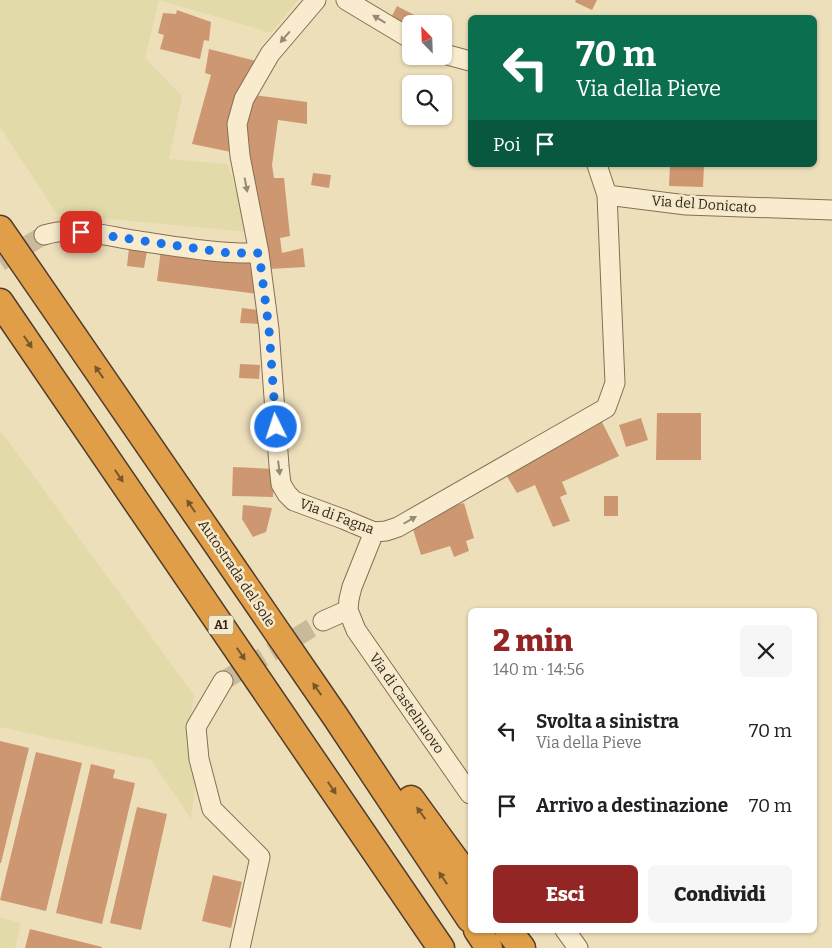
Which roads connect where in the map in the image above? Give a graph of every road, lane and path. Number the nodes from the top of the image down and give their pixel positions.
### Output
1 (316, 0) edge
2 (346, 0) edge
3 (402, 34) edge
4 (452, 56) edge
5 (468, 60) edge
6 (598, 167) edge
7 (607, 195) junction
8 (832, 210) edge
9 (0, 229) edge
10 (44, 235) tunnel mouth
11 (259, 253) junction
12 (0, 302) edge
13 (374, 532) junction
14 (348, 610) junction
15 (323, 621) tunnel mouth
16 (223, 681) tunnel mouth
17 (336, 716) junction
18 (468, 791) edge
19 (468, 877) edge
20 (468, 916) edge
21 (479, 933) edge
22 (510, 933) edge
23 (567, 933) edge
24 (240, 948) edge
25 (441, 948) edge
26 (489, 948) edge
27 (522, 948) edge
28 (578, 948) edge

1 -> 11 street, Via di Fagna
3 -> 2 street
4 - 5 street
6 - 7 street
7 - 8 street, Via del Donicato
13 -> 7 street, Via di Fagna
17 -> 9 highway, Autostrada del Sole
10 - 11 street
11 -> 13 street, Via di Fagna
12 -> 25 highway, A1
13 - 14 street
14 - 15 street
14 - 18 street, Via di Castelnuovo
16 - 24 street
19 -> 17 highway
20 -> 17 highway, Autostrada del Sole
21 - 26 highway
22 - 27 highway
23 - 28 street

